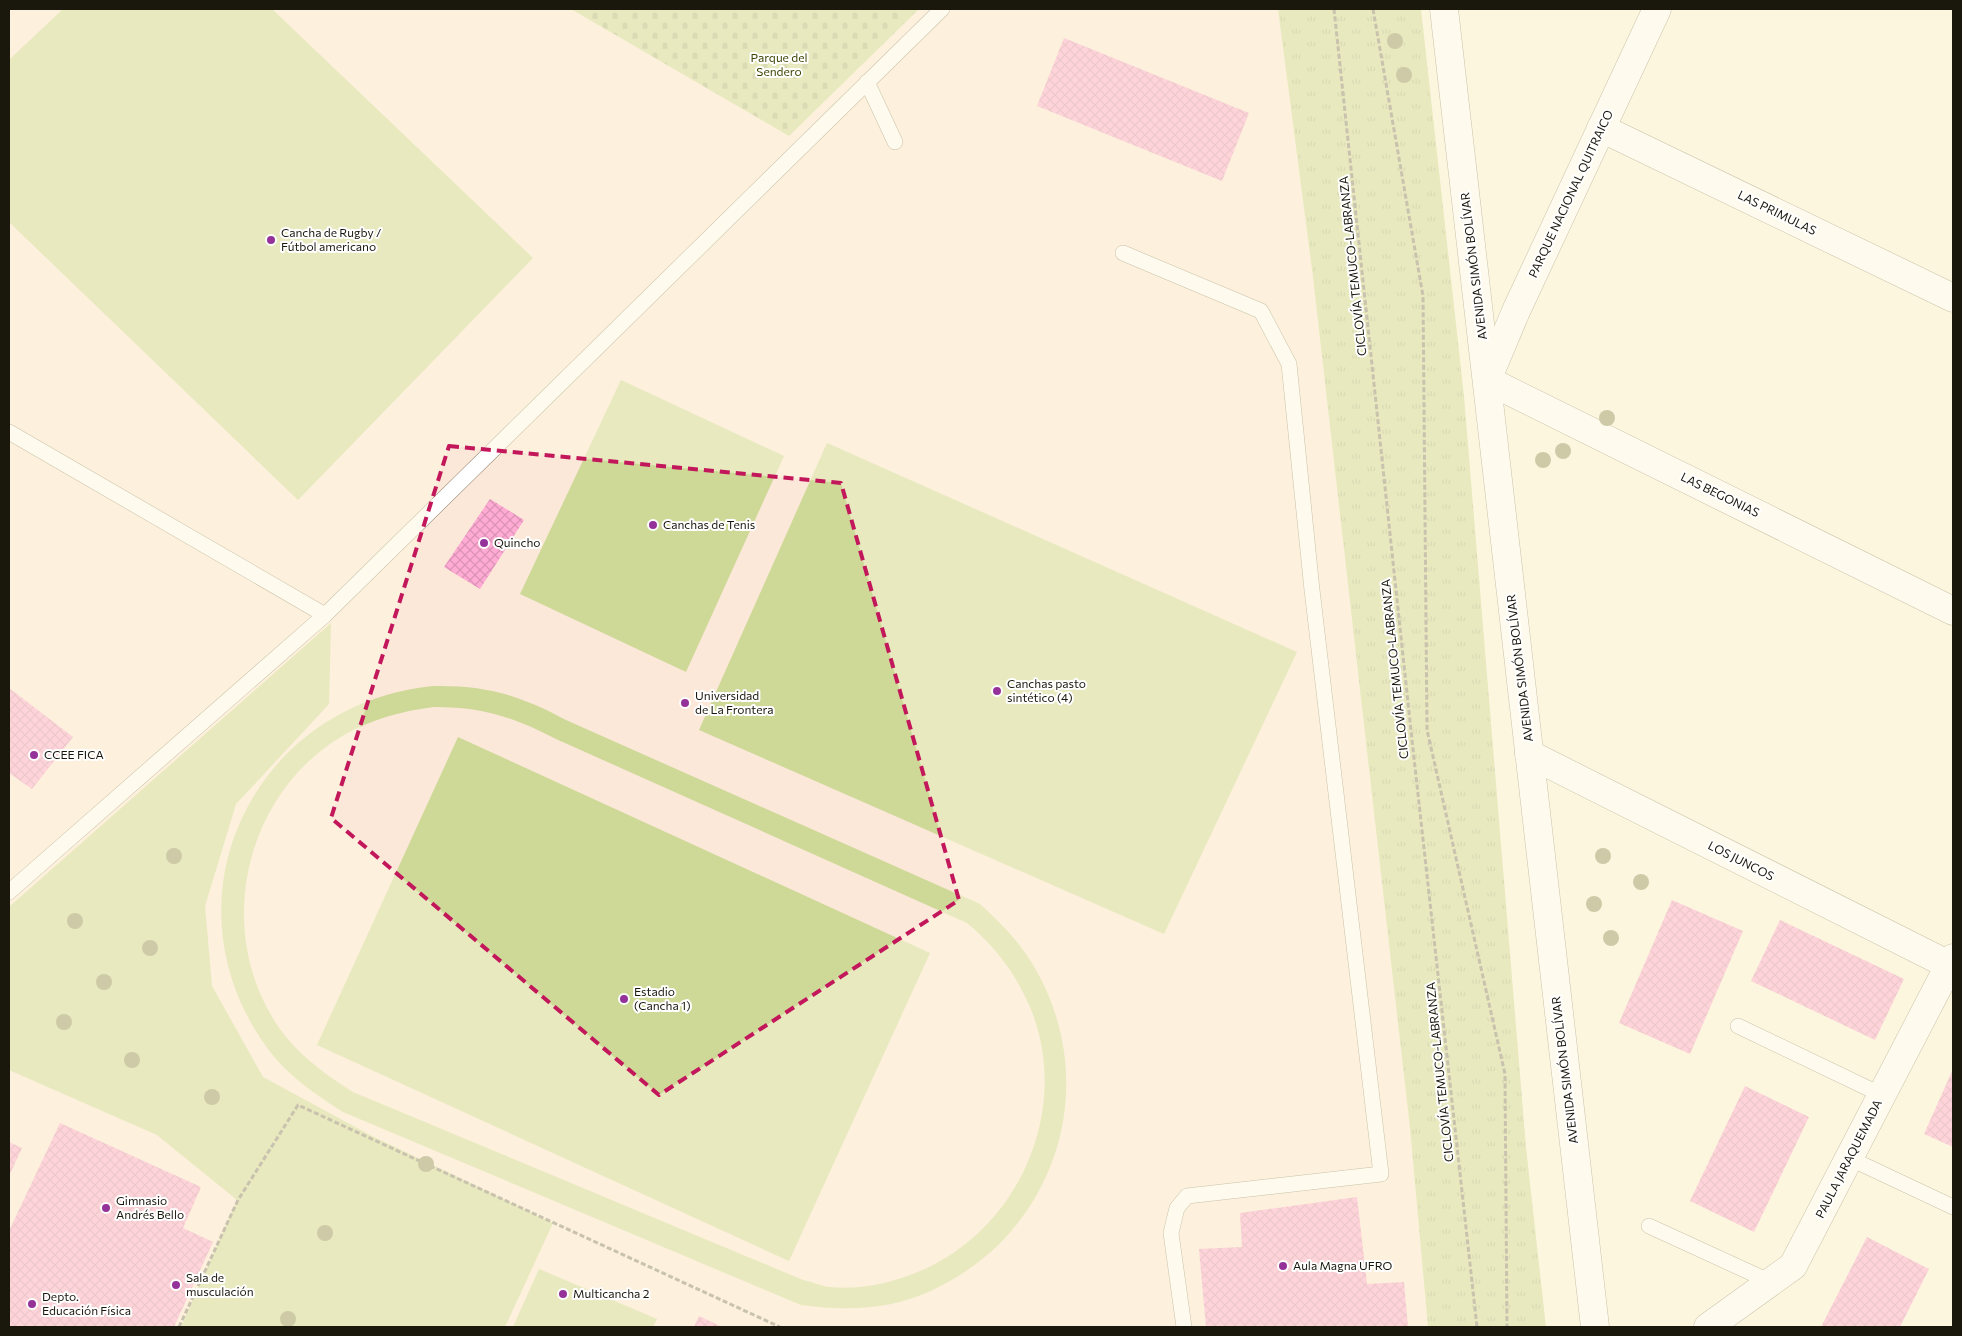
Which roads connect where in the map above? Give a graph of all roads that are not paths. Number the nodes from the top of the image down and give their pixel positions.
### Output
1 (942, 9) edge
2 (1444, 9) edge
3 (1657, 9) edge
4 (867, 82) junction
5 (1601, 128) junction
6 (896, 142) dead end
7 (1123, 253) dead end
8 (1953, 298) edge
9 (1487, 380) junction
10 (9, 432) edge
11 (1953, 610) edge
12 (325, 615) junction
13 (1529, 754) junction
14 (9, 892) edge
15 (1952, 964) edge
16 (1738, 1026) dead end
17 (1882, 1095) junction
18 (1849, 1158) junction
19 (1953, 1207) edge
20 (1649, 1226) dead end
21 (1771, 1282) junction
22 (1184, 1327) edge
23 (1595, 1327) edge
24 (1708, 1327) edge

1 - 4 lane
2 - 9 street, AVENIDA SIMÓN BOLÍVAR
3 - 5 street, PARQUE NACIONAL QUITRAICO
4 - 6 lane
4 - 12 lane
5 - 8 street, LAS PRIMULAS
5 - 9 street, PARQUE NACIONAL QUITRAICO
7 - 22 lane
9 - 11 street, LAS BEGONIAS
9 - 13 street, AVENIDA SIMÓN BOLÍVAR
10 - 12 lane
12 - 14 lane
13 - 15 street, LOS JUNCOS
13 - 23 street, AVENIDA SIMÓN BOLÍVAR
15 - 17 street, PAULA JARAQUEMADA
16 - 17 lane
17 - 18 street, PAULA JARAQUEMADA
18 - 19 lane
18 - 21 street, PAULA JARAQUEMADA
20 - 21 lane
21 - 24 street, PAULA JARAQUEMADA

